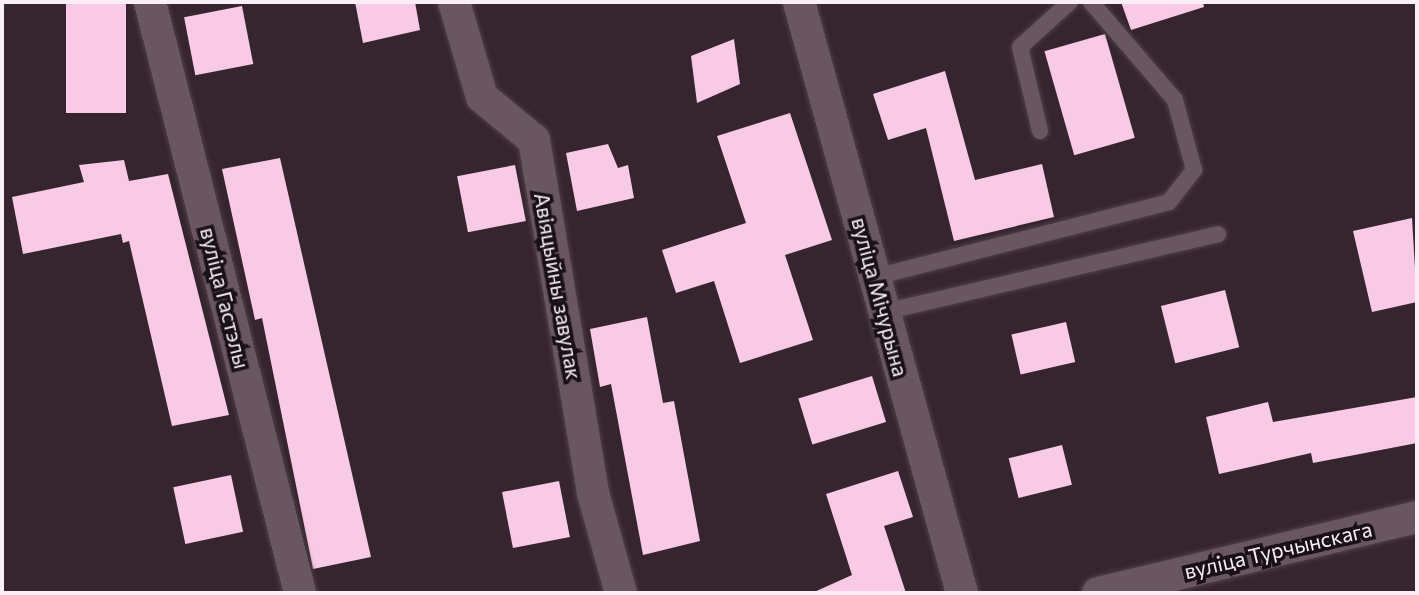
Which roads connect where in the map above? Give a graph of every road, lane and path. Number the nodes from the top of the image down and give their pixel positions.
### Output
1 (150, 2) edge
2 (454, 2) edge
3 (799, 2) edge
4 (1070, 2) edge
5 (1091, 2) edge
6 (1040, 131) dead end
7 (1219, 234) dead end
8 (874, 277) junction
9 (884, 312) junction
10 (1417, 517) edge
11 (300, 593) edge
12 (621, 593) edge
13 (962, 593) edge
14 (1098, 593) edge

1 - 11 street, вуліца Гастэлы
2 - 12 street, Авіяцыйны завулак
3 - 8 street, вуліца Мічурына
4 - 6 lane
5 - 8 lane
7 - 9 lane
8 - 9 street, вуліца Мічурына
9 - 13 street, вуліца Мічурына
10 - 14 street, вуліца Турчынскага

